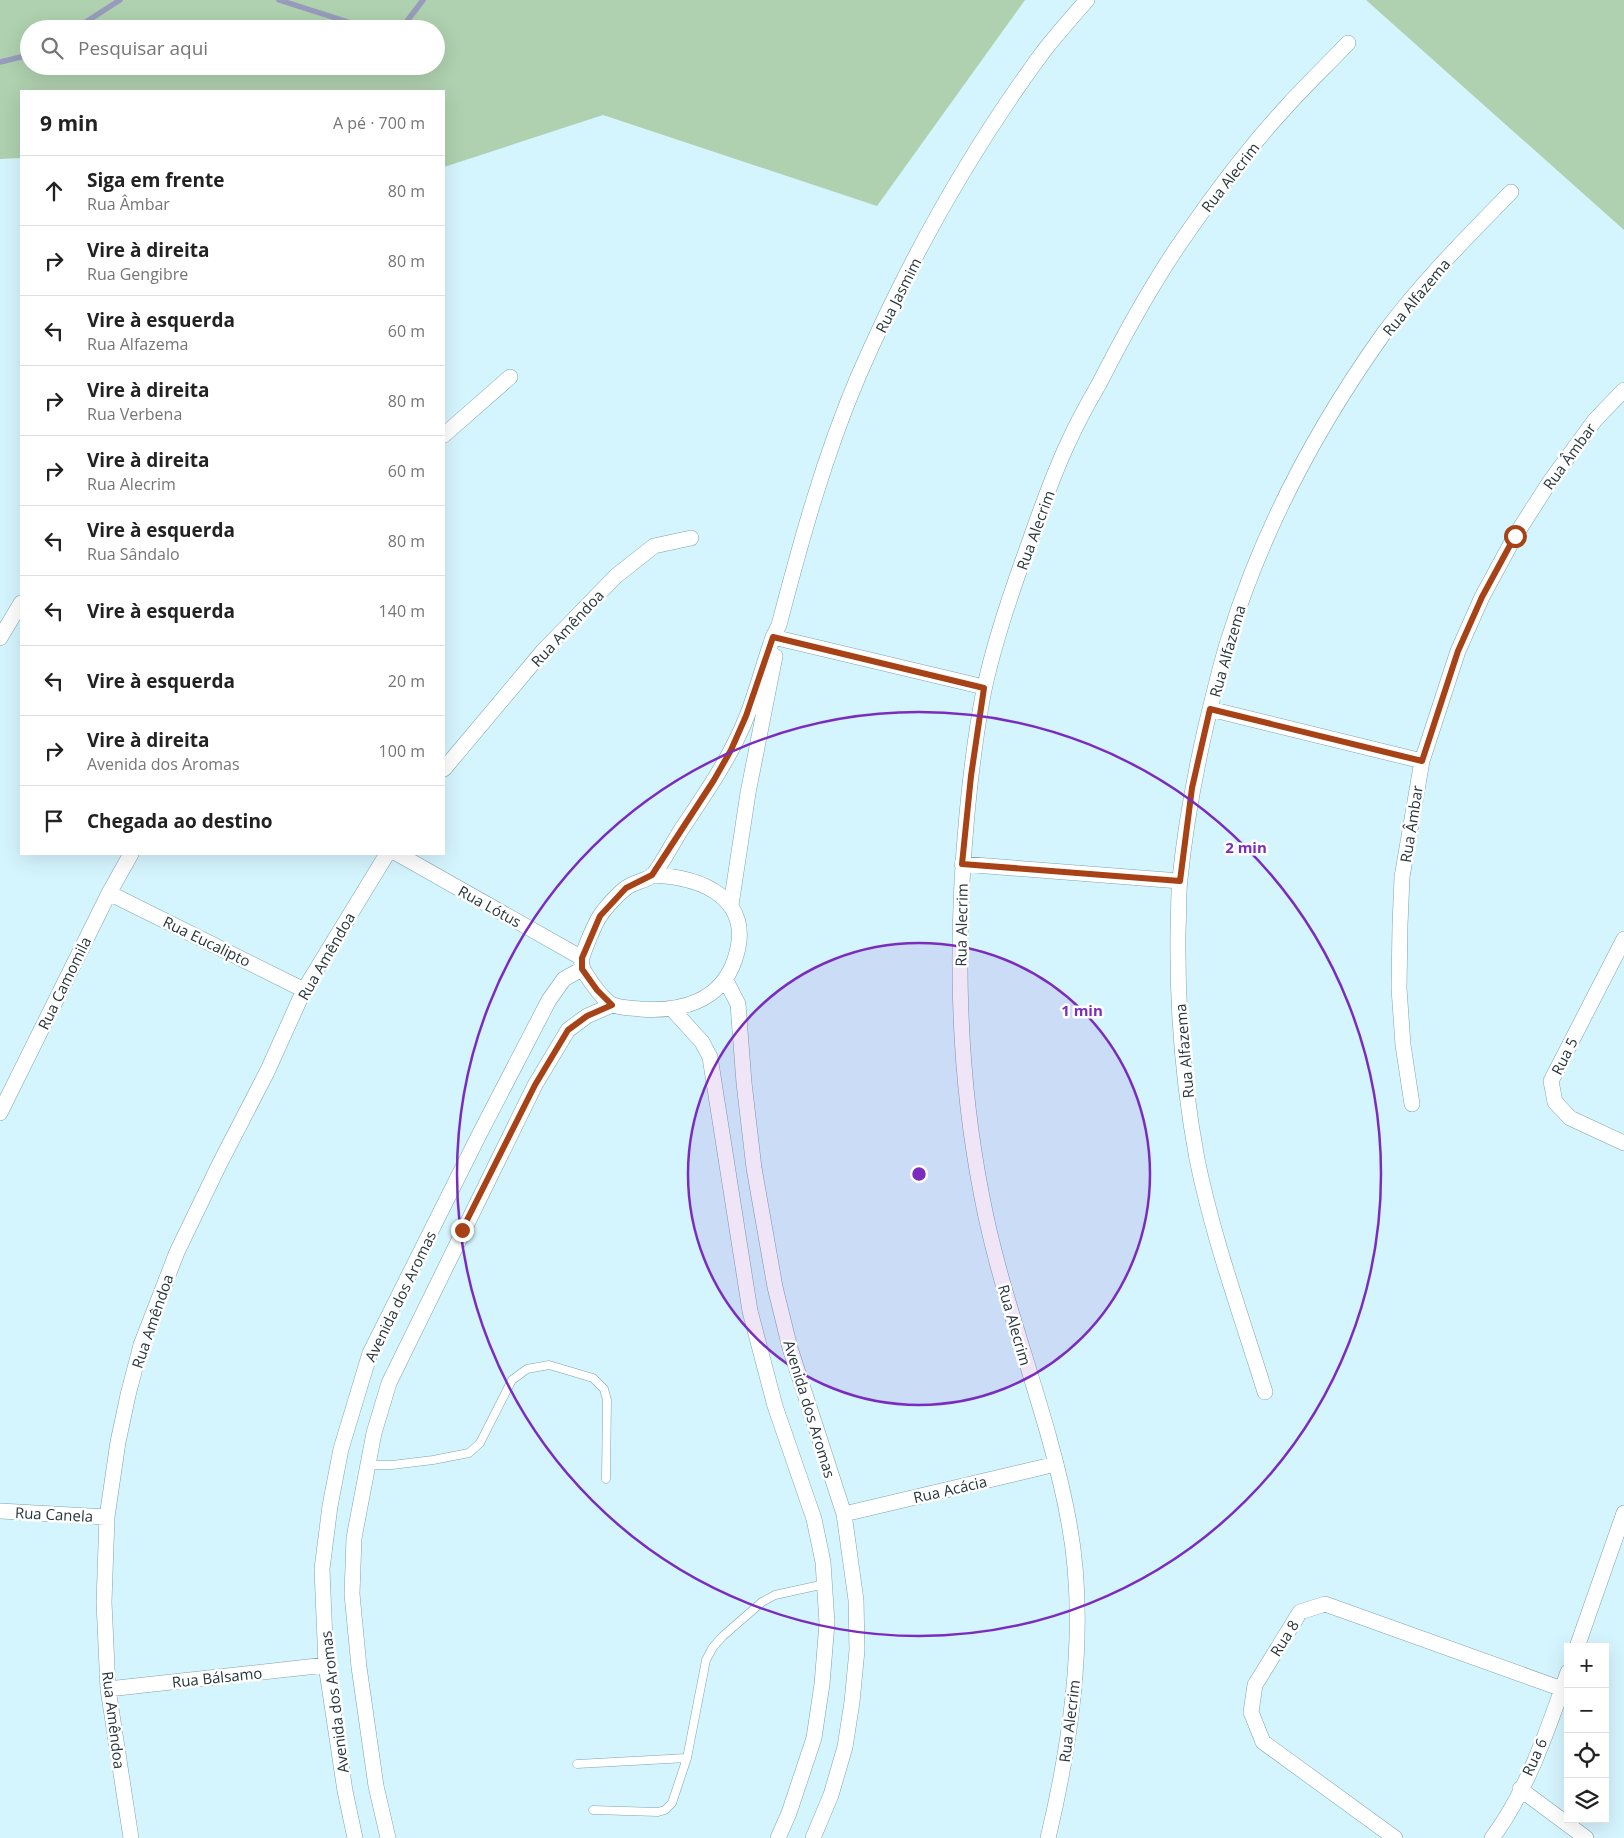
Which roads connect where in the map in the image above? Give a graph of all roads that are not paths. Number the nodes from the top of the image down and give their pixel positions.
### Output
1 (1087, 0) edge
2 (1348, 43) dead end
3 (1511, 192) dead end
4 (510, 377) dead end
5 (1624, 390) edge
6 (445, 434) edge
7 (691, 538) dead end
8 (20, 605) edge
9 (777, 633) junction
10 (0, 638) edge
11 (984, 688) junction
12 (1210, 709) junction
13 (1422, 761) junction
14 (445, 768) edge
15 (130, 855) edge
16 (386, 855) edge
17 (400, 855) edge
18 (962, 864) junction
19 (652, 875) junction
20 (1180, 881) junction
21 (109, 893) junction
22 (731, 905) junction
23 (1624, 938) edge
24 (582, 963) junction
25 (725, 979) junction
26 (304, 990) junction
27 (612, 1005) junction
28 (673, 1010) junction
29 (1412, 1104) dead end
30 (0, 1113) edge
31 (1624, 1143) edge
32 (1265, 1392) dead end
33 (1056, 1464) junction
34 (368, 1465) junction
35 (606, 1479) dead end
36 (0, 1511) edge
37 (1624, 1513) edge
38 (844, 1514) junction
39 (107, 1517) junction
40 (825, 1584) junction
41 (1578, 1643) edge
42 (326, 1665) junction
43 (1564, 1683) edge
44 (108, 1689) junction
45 (1562, 1689) junction
46 (687, 1758) junction
47 (577, 1764) dead end
48 (1520, 1789) junction
49 (593, 1810) dead end
50 (132, 1838) edge
51 (355, 1838) edge
52 (388, 1838) edge
53 (778, 1838) edge
54 (813, 1838) edge
55 (1048, 1838) edge
56 (1396, 1838) edge
57 (1492, 1838) edge
58 (1586, 1838) edge

1 - 9 street, Rua Jasmim
2 - 11 street, Rua Alecrim
3 - 12 street, Rua Alfazema
4 - 6 street
5 - 13 street, Rua Âmbar
7 - 14 street, Rua Amêndoa
8 - 10 street
9 - 11 street
9 - 19 street
9 - 22 street
11 - 18 street, Rua Alecrim
12 - 13 street
12 - 20 street, Rua Alfazema
13 - 29 street, Rua Âmbar
15 - 21 street, Rua Camomila
16 - 26 street, Rua Amêndoa
17 - 24 street, Rua Lótus
18 - 20 street
18 - 33 street, Rua Alecrim
19 - 22 street
19 - 24 street
20 - 32 street, Rua Alfazema
21 - 26 street, Rua Eucalipto
21 - 30 street, Rua Camomila
22 - 25 street
23 - 31 street, Rua 5
24 - 27 street
24 - 42 street, Avenida dos Aromas
25 - 28 street
25 - 38 street, Avenida dos Aromas
26 - 39 street, Rua Amêndoa
27 - 28 street
27 - 34 street, Avenida dos Aromas
28 - 40 street, Avenida dos Aromas
33 - 38 street, Rua Acácia
33 - 55 street, Rua Alecrim
34 - 35 lane
34 - 52 street, Avenida dos Aromas
36 - 39 street, Rua Canela
37 - 41 street
38 - 54 street, Avenida dos Aromas
39 - 44 street, Rua Amêndoa
40 - 46 lane
40 - 53 street, Avenida dos Aromas
42 - 44 street, Rua Bálsamo
42 - 51 street, Avenida dos Aromas
43 - 45 street, Rua 6
44 - 50 street, Rua Amêndoa
45 - 48 street, Rua 6
45 - 56 street, Rua 8
46 - 47 lane
46 - 49 lane
48 - 57 street, Rua 6
48 - 58 street

